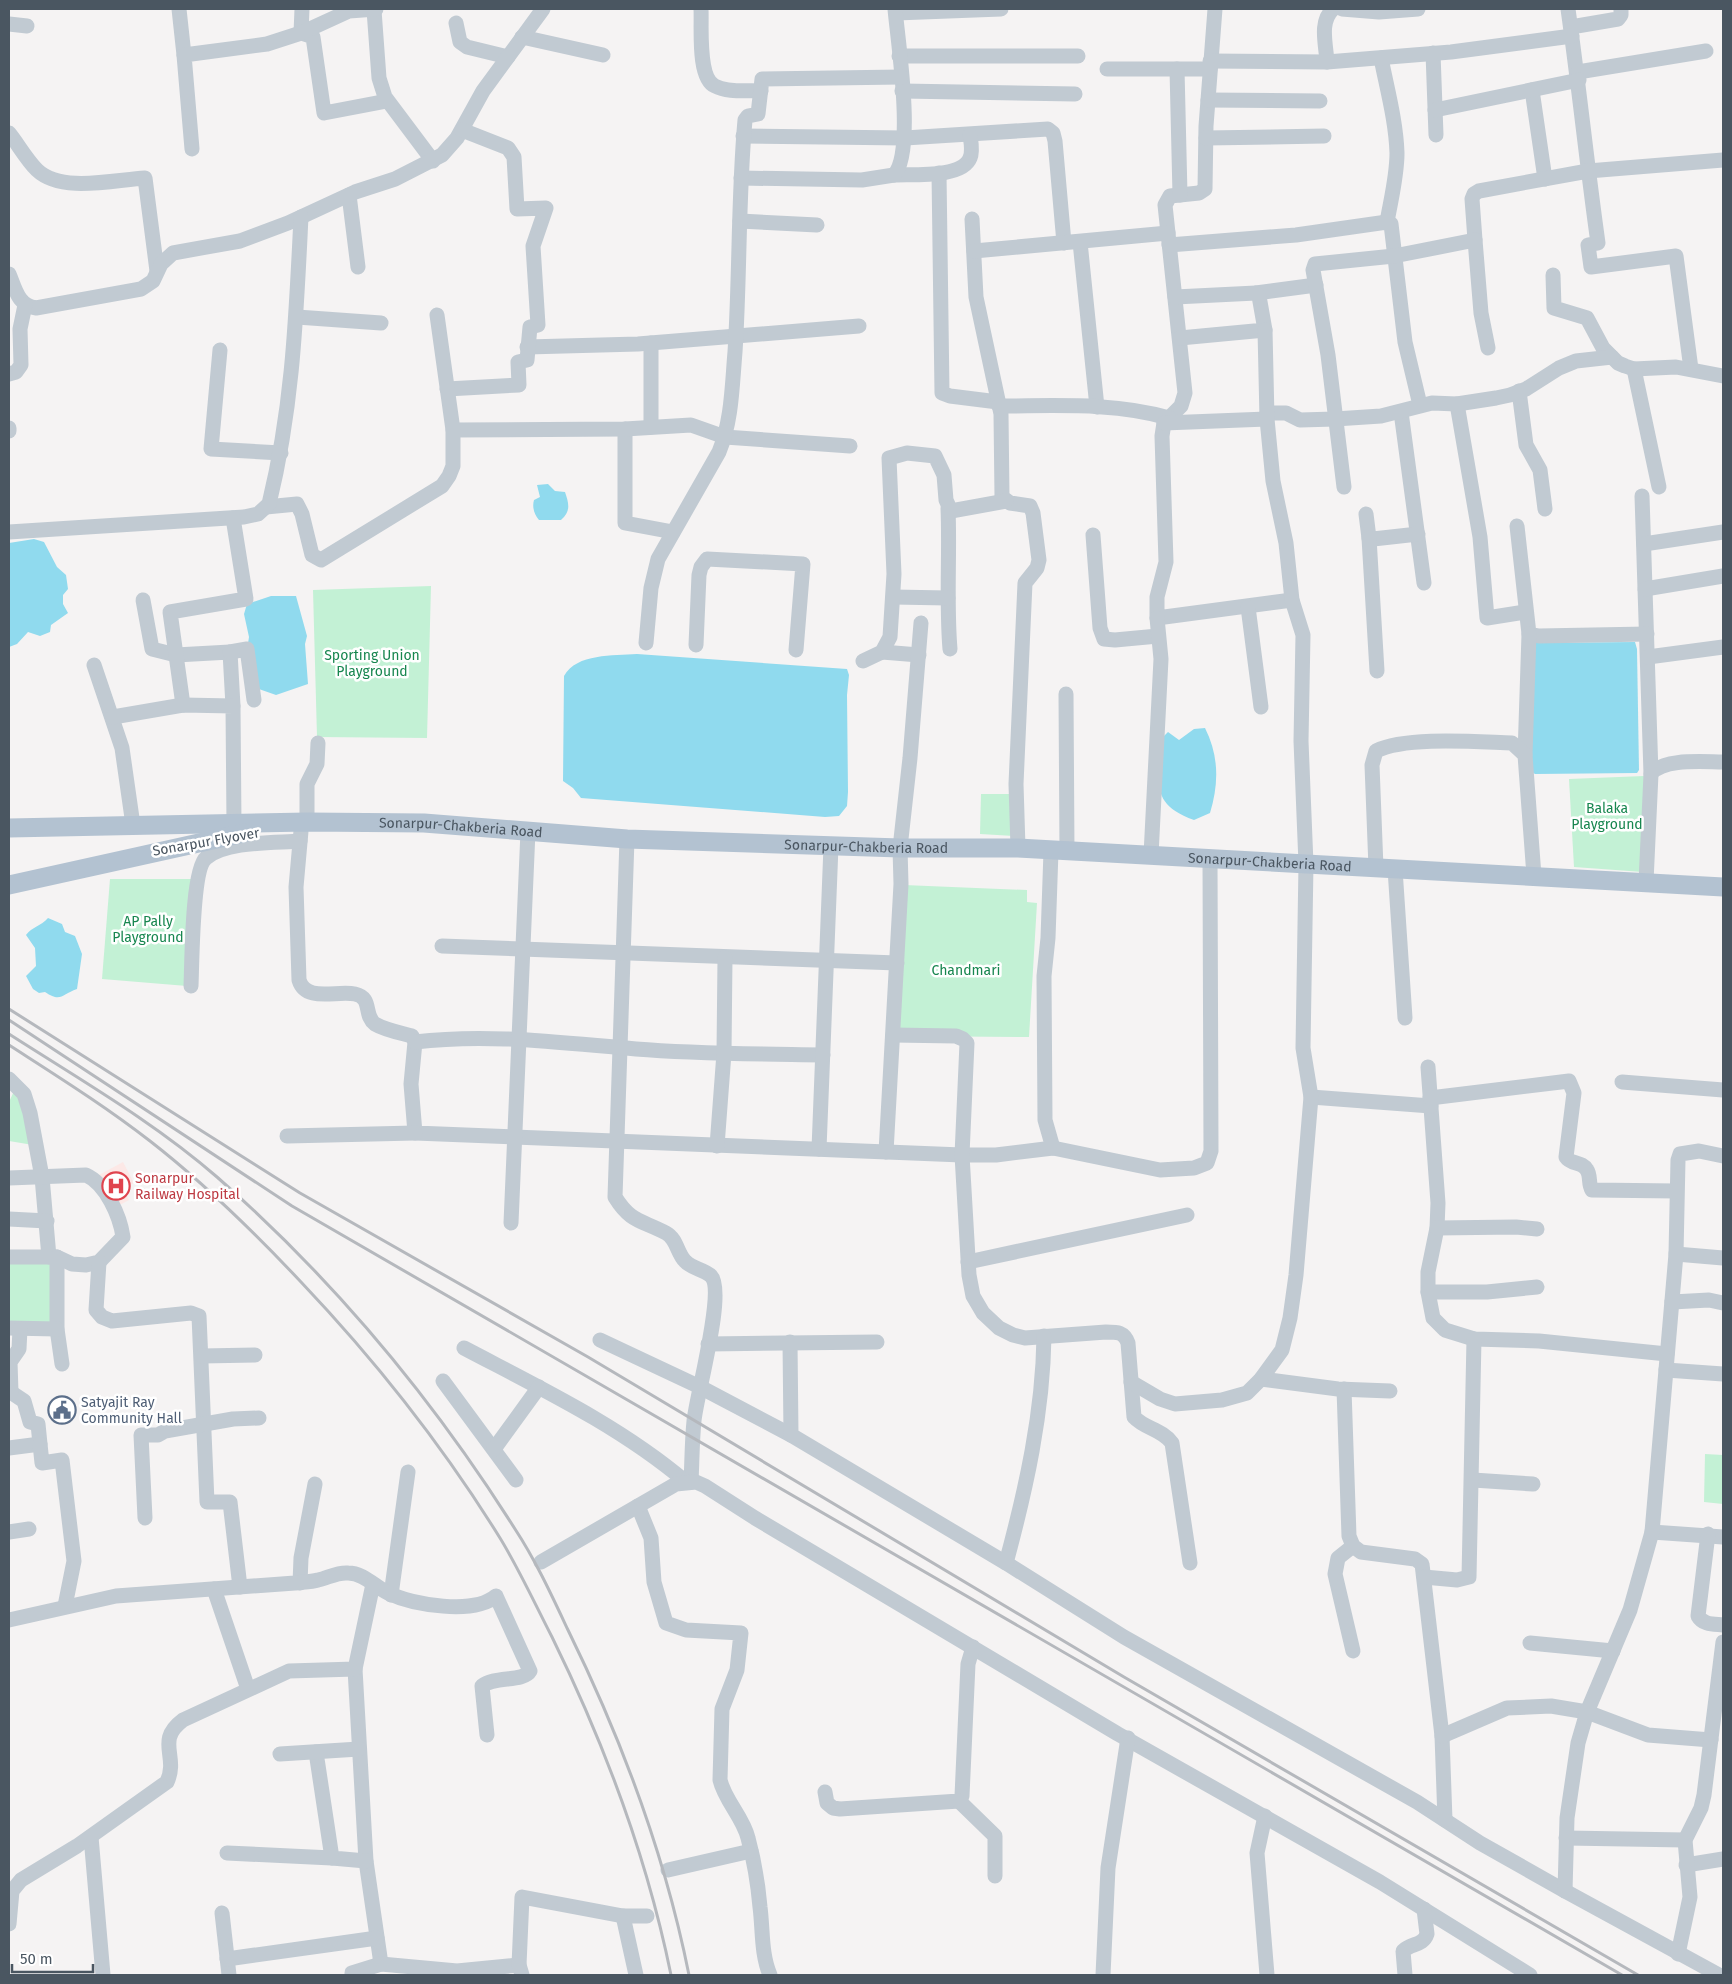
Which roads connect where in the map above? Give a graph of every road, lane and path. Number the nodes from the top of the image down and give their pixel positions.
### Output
1 (179, 9) edge
2 (302, 9) edge
3 (375, 9) edge
4 (543, 9) edge
5 (702, 9) edge
6 (981, 9) edge
7 (1001, 9) edge
8 (1215, 9) edge
9 (1333, 9) edge
10 (1342, 9) edge
11 (1418, 9) edge
12 (1568, 9) edge
13 (1621, 9) edge
14 (896, 11) edge
15 (456, 23) dead end
16 (9, 24) edge
17 (27, 26) dead end
18 (1572, 32) junction
19 (301, 33) junction
20 (522, 37) junction
21 (1706, 51) dead end
22 (1433, 53) junction
23 (184, 55) junction
24 (603, 55) dead end
25 (899, 56) junction
26 (1078, 56) dead end
27 (508, 57) junction
28 (1381, 58) junction
29 (1327, 62) junction
30 (1210, 65) junction
31 (1107, 69) dead end
32 (1177, 69) junction
33 (1578, 76) junction
34 (901, 84) junction
35 (1532, 90) junction
36 (761, 91) junction
37 (1075, 94) dead end
38 (1208, 100) junction
39 (387, 101) junction
40 (1320, 101) dead end
41 (1435, 110) junction
42 (462, 130) junction
43 (9, 133) edge
44 (970, 135) junction
45 (1436, 135) dead end
46 (743, 136) junction
47 (1324, 136) dead end
48 (905, 138) junction
49 (1206, 138) junction
50 (192, 150) dead end
51 (433, 160) junction
52 (1723, 160) edge
53 (1588, 171) junction
54 (938, 173) junction
55 (894, 176) junction
56 (740, 178) junction
57 (1545, 179) junction
58 (349, 195) junction
59 (1180, 195) junction
60 (301, 217) junction
61 (972, 219) dead end
62 (740, 221) junction
63 (1387, 222) junction
64 (817, 225) dead end
65 (1168, 239) junction
66 (1475, 240) junction
67 (1080, 242) junction
68 (1064, 243) junction
69 (974, 252) junction
70 (1394, 256) junction
71 (358, 267) dead end
72 (157, 271) junction
73 (9, 274) edge
74 (1552, 275) dead end
75 (1316, 285) junction
76 (1256, 293) junction
77 (1175, 297) junction
78 (26, 305) junction
79 (437, 315) dead end
80 (297, 316) junction
81 (381, 323) dead end
82 (859, 326) dead end
83 (1265, 330) junction
84 (736, 336) junction
85 (1180, 338) junction
86 (651, 342) junction
87 (527, 346) junction
88 (1488, 348) dead end
89 (220, 350) dead end
90 (1612, 357) junction
91 (1634, 369) junction
92 (1691, 369) junction
93 (9, 374) edge
94 (1723, 376) edge
95 (447, 389) junction
96 (1519, 392) junction
97 (999, 404) junction
98 (1458, 404) junction
99 (1420, 406) junction
100 (1097, 407) junction
101 (1401, 412) junction
102 (1267, 416) junction
103 (1336, 419) junction
104 (1166, 420) junction
105 (651, 427) junction
106 (625, 429) junction
107 (453, 430) junction
108 (725, 437) junction
109 (850, 446) dead end
110 (281, 454) junction
111 (1344, 487) dead end
112 (1659, 487) dead end
113 (1642, 496) dead end
114 (1006, 501) junction
115 (266, 507) junction
116 (948, 508) junction
117 (1545, 509) dead end
118 (1366, 514) dead end
119 (233, 518) junction
120 (1517, 526) dead end
121 (9, 532) edge
122 (673, 532) junction
123 (1723, 532) edge
124 (1418, 534) junction
125 (1093, 535) dead end
126 (1369, 538) junction
127 (1644, 544) junction
128 (1723, 576) edge
129 (1424, 583) dead end
130 (1645, 588) junction
131 (893, 597) junction
132 (948, 598) junction
133 (143, 600) dead end
134 (1292, 600) junction
135 (1248, 607) junction
136 (1525, 612) junction
137 (1157, 618) junction
138 (921, 623) dead end
139 (1529, 634) junction
140 (1647, 634) junction
141 (1158, 636) junction
142 (646, 642) dead end
143 (696, 645) dead end
144 (1723, 648) edge
145 (950, 649) dead end
146 (796, 650) dead end
147 (230, 652) junction
148 (882, 652) junction
149 (176, 655) junction
150 (919, 655) junction
151 (1648, 657) junction
152 (863, 661) dead end
153 (94, 665) dead end
154 (1377, 671) dead end
155 (1066, 694) dead end
156 (254, 700) dead end
157 (183, 705) junction
158 (233, 706) junction
159 (1261, 707) dead end
160 (113, 716) junction
161 (318, 743) dead end
162 (1525, 755) junction
163 (1723, 762) edge
164 (1651, 774) junction
165 (234, 824) junction
166 (407, 824) joint
167 (133, 825) junction
168 (9, 828) edge
169 (528, 831) junction
170 (302, 832) junction
171 (627, 839) junction
172 (831, 846) junction
173 (900, 848) junction
174 (1018, 848) junction
175 (1059, 852) junction
176 (1151, 855) junction
177 (1210, 858) junction
178 (1306, 864) junction
179 (1386, 868) junction
180 (1534, 876) junction
181 (1646, 882) junction
182 (9, 885) edge
183 (1723, 886) edge
184 (442, 946) dead end
185 (522, 948) junction
186 (624, 953) junction
187 (725, 958) junction
188 (826, 960) junction
189 (897, 963) junction
190 (190, 986) dead end
191 (1405, 1018) dead end
192 (893, 1035) junction
193 (518, 1039) junction
194 (415, 1042) junction
195 (619, 1047) junction
196 (724, 1053) junction
197 (823, 1055) junction
198 (1428, 1067) dead end
199 (9, 1079) edge
200 (1622, 1082) dead end
201 (1723, 1090) edge
202 (1311, 1097) junction
203 (1430, 1102) junction
204 (414, 1133) junction
205 (287, 1136) dead end
206 (514, 1138) junction
207 (616, 1142) junction
208 (718, 1146) junction
209 (1053, 1148) junction
210 (819, 1149) junction
211 (886, 1152) junction
212 (962, 1155) junction
213 (1723, 1156) edge
214 (42, 1177) junction
215 (9, 1178) edge
216 (1676, 1191) junction
217 (1187, 1216) dead end
218 (9, 1219) edge
219 (47, 1221) junction
220 (511, 1223) dead end
221 (1437, 1228) junction
222 (1537, 1229) dead end
223 (1676, 1254) junction
224 (9, 1256) edge
225 (53, 1257) junction
226 (1723, 1258) edge
227 (99, 1262) junction
228 (968, 1262) junction
229 (1537, 1287) dead end
230 (1428, 1292) junction
231 (1672, 1302) junction
232 (1723, 1303) edge
233 (14, 1328) edge
234 (57, 1329) junction
235 (1044, 1336) junction
236 (1474, 1339) junction
237 (600, 1340) dead end
238 (790, 1342) junction
239 (877, 1342) dead end
240 (708, 1344) junction
241 (464, 1348) dead end
242 (1667, 1354) junction
243 (202, 1356) junction
244 (255, 1356) dead end
245 (62, 1364) dead end
246 (1666, 1370) junction
247 (1723, 1374) edge
248 (1261, 1379) junction
249 (444, 1381) dead end
250 (1131, 1382) junction
251 (539, 1387) junction
252 (700, 1387) junction
253 (1344, 1389) junction
254 (10, 1391) edge
255 (1390, 1391) dead end
256 (259, 1418) dead end
257 (203, 1426) junction
258 (791, 1434) junction
259 (40, 1444) junction
260 (9, 1448) edge
261 (494, 1449) junction
262 (408, 1472) dead end
263 (516, 1480) dead end
264 (1473, 1480) junction
265 (688, 1482) junction
266 (315, 1484) dead end
267 (1533, 1484) dead end
268 (638, 1506) junction
269 (145, 1518) dead end
270 (29, 1529) dead end
271 (9, 1532) edge
272 (1652, 1532) junction
273 (1708, 1534) junction
274 (1723, 1537) edge
275 (1352, 1546) junction
276 (541, 1562) dead end
277 (1006, 1563) junction
278 (1190, 1563) dead end
279 (1424, 1577) junction
280 (300, 1583) junction
281 (373, 1584) junction
282 (240, 1587) junction
283 (214, 1590) junction
284 (391, 1595) junction
285 (65, 1606) junction
286 (9, 1620) edge
287 (1723, 1625) edge
288 (1723, 1642) edge
289 (1530, 1643) dead end
290 (973, 1648) junction
291 (1613, 1651) junction
292 (1354, 1652) dead end
293 (355, 1669) junction
294 (248, 1689) junction
295 (1587, 1712) junction
296 (487, 1735) dead end
297 (1442, 1736) junction
298 (1128, 1738) junction
299 (1711, 1740) junction
300 (359, 1749) junction
301 (316, 1752) junction
302 (280, 1754) dead end
303 (825, 1792) dead end
304 (959, 1802) junction
305 (1265, 1816) junction
306 (1445, 1820) junction
307 (91, 1837) junction
308 (1566, 1838) junction
309 (1685, 1840) junction
310 (751, 1852) junction
311 (226, 1853) dead end
312 (332, 1858) junction
313 (1723, 1859) edge
314 (366, 1861) junction
315 (1686, 1865) junction
316 (668, 1870) dead end
317 (995, 1876) dead end
318 (10, 1888) edge
319 (1564, 1891) junction
320 (1424, 1909) junction
321 (222, 1913) dead end
322 (624, 1916) junction
323 (647, 1916) dead end
324 (9, 1924) edge
325 (377, 1938) junction
326 (1678, 1954) junction
327 (227, 1959) junction
328 (381, 1964) junction
329 (520, 1970) edge
330 (103, 1975) edge
331 (229, 1975) edge
332 (352, 1975) edge
333 (636, 1975) edge
334 (770, 1975) edge
335 (1103, 1975) edge
336 (1266, 1975) edge
337 (1404, 1975) edge
338 (1530, 1975) edge
339 (1719, 1975) edge

1 - 23 street
2 - 19 street
3 - 19 street
3 - 39 street
4 - 20 street
5 - 36 street
6 - 7 street
6 - 14 street
8 - 30 street
9 - 29 street
10 - 11 street
12 - 18 street
13 - 18 street
14 - 25 street
15 - 27 street
16 - 17 street
18 - 22 street
18 - 33 street
19 - 23 street
19 - 39 street
20 - 24 street
20 - 27 street
21 - 33 street
22 - 28 street
22 - 41 street
23 - 50 street
25 - 26 street
25 - 34 street
27 - 42 street
28 - 29 street
28 - 63 street
29 - 30 street
30 - 32 street
30 - 38 street
31 - 32 street
32 - 59 street
33 - 35 street
33 - 53 street
34 - 36 street
34 - 37 street
34 - 48 street
35 - 41 street
35 - 57 street
36 - 46 street
38 - 40 street
38 - 49 street
39 - 51 street
41 - 45 street
42 - 51 street
42 - 87 street
43 - 72 street
44 - 48 street
44 - 54 street
44 - 68 street
46 - 48 street
46 - 56 street
47 - 49 street
48 - 55 street
49 - 59 street
51 - 58 street
52 - 53 street
53 - 57 street
53 - 92 street
54 - 55 street
54 - 97 street
55 - 56 street
56 - 62 street
57 - 66 street
58 - 60 street
58 - 71 street
59 - 65 street
60 - 72 street
60 - 80 street
61 - 69 street
62 - 64 street
62 - 84 street
63 - 65 street
63 - 70 street
65 - 67 street
65 - 77 street
66 - 70 street
66 - 88 street
67 - 68 street
67 - 100 street
68 - 69 street
69 - 97 street
70 - 75 street
70 - 99 street
72 - 78 street
73 - 78 street
74 - 90 street
75 - 76 street
75 - 103 street
76 - 77 street
76 - 83 street
77 - 85 street
78 - 93 street
79 - 95 street
80 - 81 street
80 - 110 street
82 - 84 street
83 - 85 street
83 - 102 street
84 - 86 street
84 - 108 street
85 - 104 street
86 - 87 street
86 - 105 street
87 - 95 street
89 - 110 street
90 - 91 street
90 - 96 street
91 - 92 street
91 - 112 street
92 - 94 street
95 - 107 street
96 - 98 street
96 - 117 street
97 - 100 street
97 - 114 street
98 - 99 street
98 - 136 street
99 - 101 street
100 - 104 street
101 - 103 street
101 - 124 street
102 - 103 street
102 - 104 street
102 - 134 street
103 - 111 street
104 - 137 street
105 - 106 street
105 - 108 street
106 - 107 street
106 - 122 street
107 - 115 street
108 - 109 street
108 - 122 street
110 - 115 street
113 - 127 street
114 - 116 street
114 - 174 street
115 - 119 street
116 - 131 street
116 - 132 street
118 - 126 street
119 - 121 street
119 - 149 street
120 - 136 street
122 - 142 street
123 - 127 street
124 - 126 street
124 - 129 street
125 - 141 street
126 - 154 street
127 - 130 street
128 - 130 street
130 - 140 street
131 - 132 street
131 - 148 street
132 - 145 street
133 - 149 street
134 - 135 street
134 - 178 street
135 - 137 street
135 - 159 street
136 - 139 street
137 - 141 street
138 - 150 street
139 - 140 street
139 - 162 street
140 - 151 street
141 - 176 street
143 - 146 street
144 - 151 street
147 - 149 street
147 - 156 street
147 - 158 street
148 - 150 street
148 - 152 street
149 - 157 street
150 - 173 street
151 - 164 street
153 - 160 street
155 - 175 street
157 - 158 street
157 - 160 street
158 - 165 street
160 - 167 street
161 - 170 street
162 - 179 street
162 - 180 street
163 - 164 street
164 - 181 street
165 - 167 main road
165 - 170 main road
166 - 169 main road, Sonarpur-Chakberia Road
166 - 170 main road, Sonarpur Flyover
167 - 168 main road
169 - 171 main road, Sonarpur-Chakberia Road
169 - 185 street
170 - 182 main road, Sonarpur Flyover
170 - 190 street
170 - 194 street
171 - 172 main road, Sonarpur-Chakberia Road
171 - 186 street
172 - 173 main road, Sonarpur-Chakberia Road
172 - 188 street
173 - 174 main road, Sonarpur-Chakberia Road
173 - 189 street
174 - 175 main road, Sonarpur-Chakberia Road
175 - 176 main road, Sonarpur-Chakberia Road
175 - 209 street
176 - 177 main road, Sonarpur-Chakberia Road
177 - 178 main road, Sonarpur-Chakberia Road
177 - 209 street
178 - 179 main road, Sonarpur-Chakberia Road
178 - 202 street
179 - 180 main road, Sonarpur-Chakberia Road
179 - 191 street
180 - 181 main road, Sonarpur-Chakberia Road
181 - 183 main road, Sonarpur-Chakberia Road
184 - 185 street
185 - 186 street
185 - 193 street
186 - 187 street
186 - 195 street
187 - 188 street
187 - 196 street
188 - 189 street
188 - 197 street
189 - 192 street
192 - 211 street
192 - 212 street
193 - 194 street
193 - 195 street
193 - 206 street
194 - 204 street
195 - 196 street
195 - 207 street
196 - 197 street
196 - 208 street
197 - 210 street
198 - 203 street
199 - 214 street
200 - 201 street
202 - 203 street
202 - 248 street
203 - 216 street
203 - 221 street
204 - 205 street
204 - 206 street
206 - 207 street
206 - 220 street
207 - 208 street
207 - 240 street
208 - 210 street
209 - 212 street
210 - 211 street
211 - 212 street
212 - 228 street
213 - 216 street
214 - 215 street
214 - 219 street
214 - 227 street
216 - 223 street
217 - 228 street
218 - 219 street
219 - 225 street
221 - 222 street
221 - 230 street
223 - 226 street
223 - 231 street
224 - 225 street
225 - 227 street
225 - 234 street
227 - 243 street
228 - 235 street
229 - 230 street
230 - 236 street
231 - 232 street
231 - 242 street
233 - 234 street
233 - 254 street
234 - 245 street
235 - 250 street
235 - 277 street
236 - 242 street
236 - 264 street
237 - 252 street
238 - 239 street
238 - 240 street
238 - 258 street
240 - 252 street
241 - 251 street
242 - 246 street
243 - 244 street
243 - 257 street
246 - 247 street
246 - 272 street
248 - 250 street
248 - 253 street
249 - 261 street
250 - 278 street
251 - 261 street
251 - 265 street
252 - 258 street
252 - 265 street
253 - 255 street
253 - 275 street
254 - 259 street
256 - 257 street
257 - 269 street
257 - 282 street
258 - 277 street
259 - 260 street
259 - 285 street
261 - 263 street
262 - 284 street
264 - 267 street
264 - 279 street
265 - 268 street
265 - 290 street
266 - 280 street
268 - 276 street
268 - 310 street
270 - 271 street
272 - 273 street
272 - 291 street
273 - 274 street
273 - 287 street
275 - 279 street
275 - 292 street
277 - 306 street
279 - 297 street
280 - 281 street
280 - 282 street
281 - 284 street
281 - 293 street
282 - 283 street
283 - 285 street
283 - 294 street
284 - 296 street
285 - 286 street
288 - 299 street
289 - 291 street
290 - 298 street
290 - 304 street
291 - 295 street
293 - 294 street
293 - 300 street
294 - 307 street
295 - 297 street
295 - 299 street
295 - 308 street
297 - 306 street
298 - 305 street
298 - 335 street
299 - 309 street
300 - 301 street
300 - 314 street
301 - 302 street
301 - 312 street
303 - 304 street
304 - 317 street
305 - 320 street
305 - 336 street
306 - 319 street
307 - 318 street
307 - 330 street
308 - 309 street
308 - 319 street
309 - 315 street
310 - 316 street
310 - 334 street
311 - 312 street
312 - 314 street
313 - 315 street
314 - 325 street
315 - 326 street
318 - 324 street
319 - 326 street
320 - 337 street
320 - 338 street
321 - 327 street
322 - 323 street
322 - 329 street
322 - 333 street
325 - 327 street
325 - 328 street
326 - 339 street
327 - 331 street
328 - 329 street
328 - 332 street

